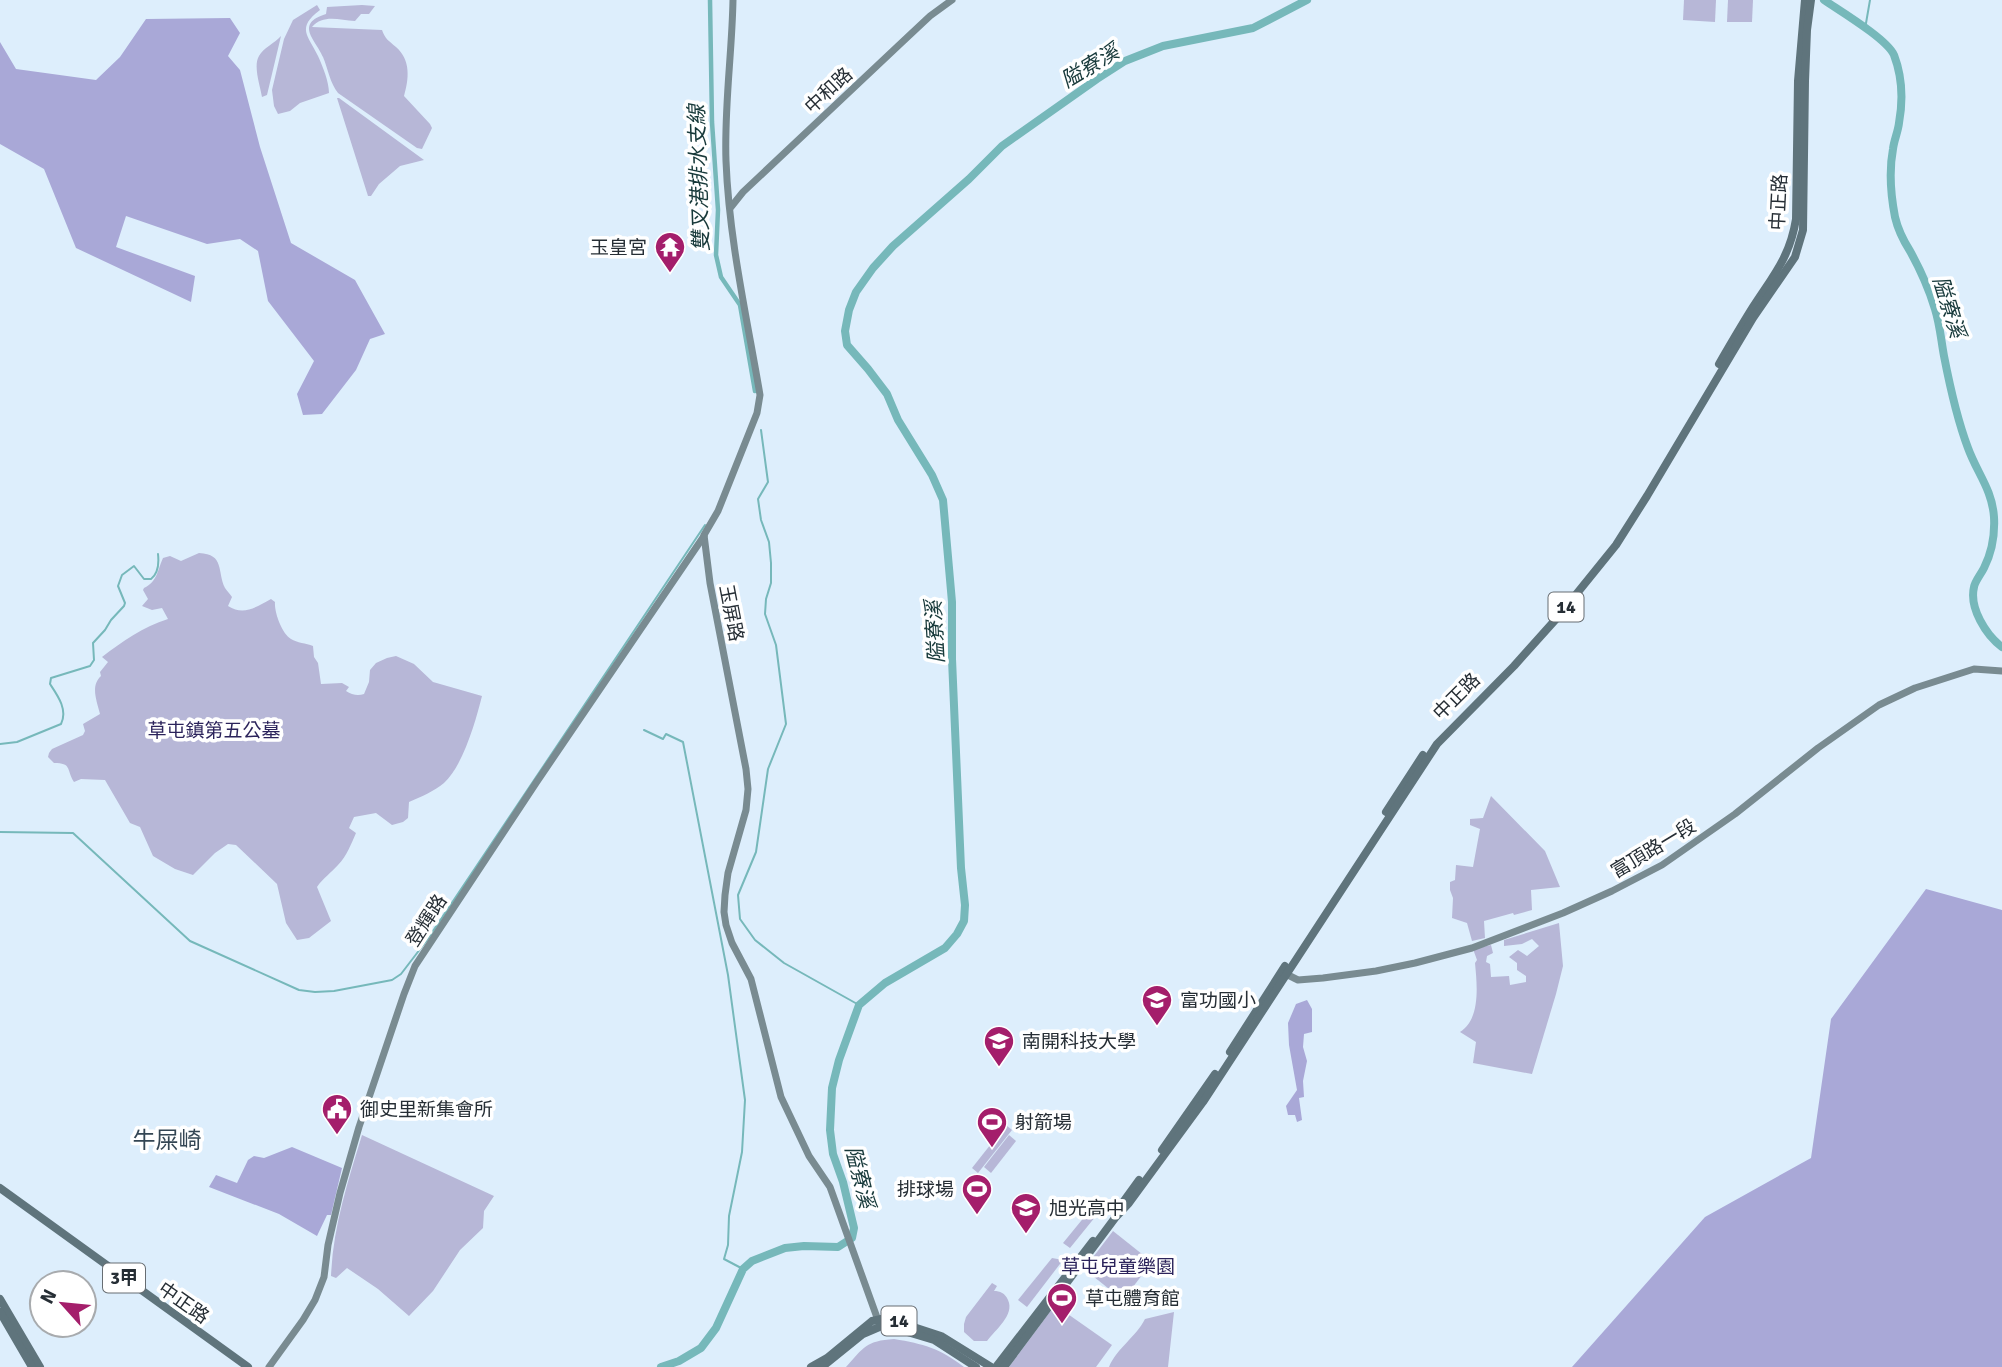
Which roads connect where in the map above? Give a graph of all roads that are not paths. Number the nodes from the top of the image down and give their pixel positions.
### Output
1 (733, 0) edge
2 (952, 0) edge
3 (1809, 1) edge
4 (730, 207) junction
5 (704, 535) junction
6 (2002, 670) edge
7 (1286, 974) junction
8 (0, 1188) edge
9 (0, 1299) edge
10 (0, 1312) edge
11 (879, 1322) junction
12 (32, 1367) edge
13 (40, 1367) edge
14 (248, 1367) edge
15 (269, 1367) edge
16 (811, 1367) edge
17 (822, 1367) edge
18 (976, 1367) edge
19 (994, 1367) edge
20 (1004, 1367) edge

1 - 4 street
2 - 4 street, 中和路
3 - 7 main road, 中正路 / 14
3 - 19 main road, 中正路 / 14
4 - 5 street
5 - 11 street, 玉屏路
5 - 15 street, 登輝路
6 - 7 street, 富頂路一段
7 - 20 main road, 中正路 / 14
8 - 14 main road, 中正路 / 3甲
9 - 13 main road
10 - 12 main road
11 - 16 main road, 14
11 - 17 main road, 14
11 - 18 main road, 14
11 - 19 main road, 14

